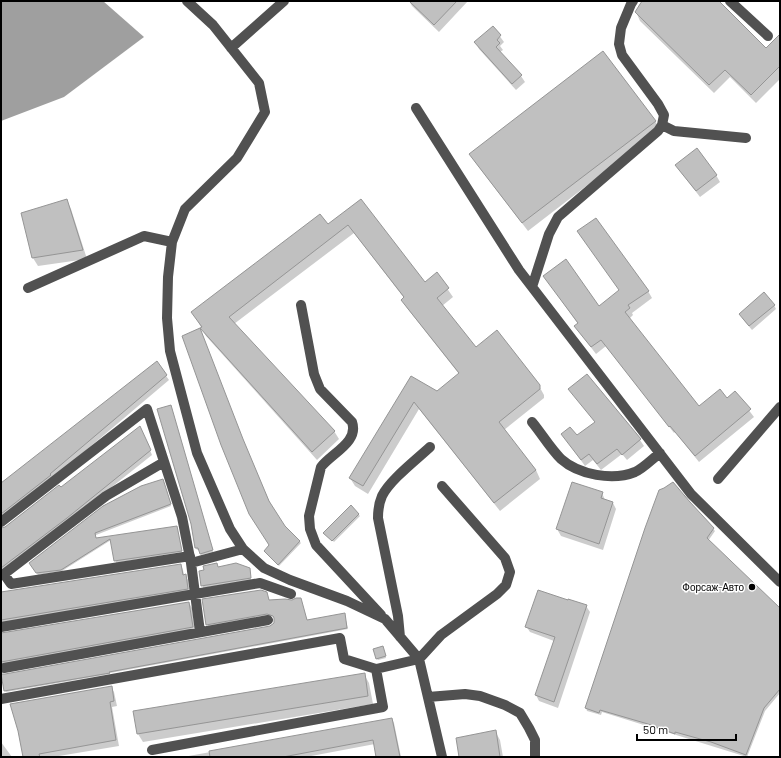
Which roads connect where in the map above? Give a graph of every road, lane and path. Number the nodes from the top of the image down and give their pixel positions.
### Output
1 (187, 1) edge
2 (284, 1) edge
3 (633, 1) edge
4 (730, 1) edge
5 (768, 36) dead end
6 (231, 48) junction
7 (416, 108) dead end
8 (662, 125) junction
9 (746, 138) dead end
10 (172, 242) junction
11 (532, 287) junction
12 (28, 288) dead end
13 (301, 304) dead end
14 (780, 407) edge
15 (532, 422) dead end
16 (430, 447) dead end
17 (660, 453) junction
18 (164, 462) junction
19 (718, 479) dead end
20 (442, 486) dead end
21 (1, 522) edge
22 (243, 549) junction
23 (190, 560) junction
24 (780, 582) edge
25 (291, 594) dead end
26 (195, 595) junction
27 (385, 619) junction
28 (268, 620) dead end
29 (1, 627) edge
30 (200, 632) junction
31 (400, 637) junction
32 (419, 660) junction
33 (4, 668) dead end
34 (376, 669) junction
35 (428, 697) junction
36 (1, 699) edge
37 (152, 750) dead end
38 (442, 757) edge
39 (535, 757) edge

1 - 6 lane
2 - 6 lane
3 - 8 lane
4 - 5 lane
6 - 10 lane
7 - 11 lane
8 - 9 lane
8 - 11 lane
10 - 12 lane
10 - 22 lane
11 - 17 lane
13 - 27 lane
14 - 19 lane
15 - 17 lane
16 - 31 lane
17 - 24 lane
18 - 21 lane
18 - 23 lane
18 - 23 lane
20 - 32 lane
22 - 23 lane
22 - 27 lane
23 - 26 lane
25 - 26 lane
26 - 29 lane
26 - 30 lane
27 - 31 lane
28 - 30 lane
30 - 33 lane
31 - 32 lane
32 - 34 lane
32 - 35 lane
34 - 36 lane
34 - 37 lane
35 - 38 lane
35 - 39 lane

